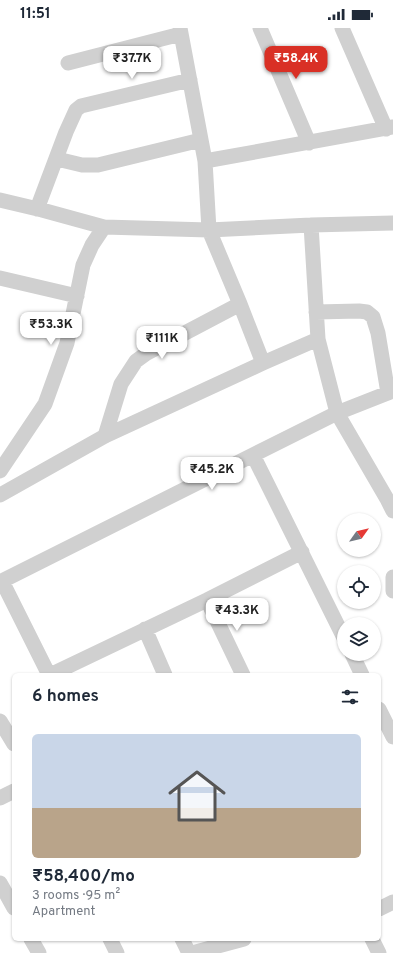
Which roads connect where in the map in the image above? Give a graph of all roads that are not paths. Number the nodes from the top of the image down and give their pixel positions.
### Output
1 (260, 28) edge
2 (342, 28) edge
3 (181, 31) edge
4 (68, 63) dead end
5 (190, 80) junction
6 (389, 128) edge
7 (201, 140) junction
8 (309, 142) junction
9 (57, 159) junction
10 (205, 161) junction
11 (0, 200) edge
12 (37, 209) junction
13 (393, 223) edge
14 (311, 225) junction
15 (104, 227) junction
16 (209, 230) junction
17 (0, 278) edge
18 (77, 296) junction
19 (240, 304) junction
20 (316, 312) junction
21 (318, 339) junction
22 (263, 363) junction
23 (390, 392) edge
24 (337, 414) junction
25 (105, 436) junction
26 (253, 455) junction
27 (0, 471) edge
28 (0, 495) edge
29 (391, 502) edge
30 (302, 552) junction
31 (393, 577) edge
32 (1, 581) edge
33 (393, 591) edge
34 (207, 600) junction
35 (337, 624) edge
36 (145, 630) junction
37 (355, 661) edge
38 (49, 673) edge
39 (54, 673) edge
40 (164, 673) edge
41 (242, 673) edge
42 (361, 673) edge
43 (381, 713) edge
44 (0, 721) edge
45 (393, 737) edge
46 (12, 741) edge
47 (12, 792) edge
48 (0, 798) edge
49 (0, 883) edge
50 (393, 902) edge
51 (12, 904) edge
52 (381, 908) edge
53 (111, 941) edge
54 (183, 941) edge
55 (234, 941) edge
56 (373, 941) edge
57 (117, 953) edge
58 (189, 953) edge
59 (192, 953) edge
60 (379, 953) edge

1 - 8 street
2 - 6 street
3 - 4 street
3 - 5 street
5 - 7 street
5 - 9 street
6 - 8 street
7 - 9 street
7 - 10 street
8 - 10 street
9 - 12 street
10 - 16 street
11 - 12 street
12 - 15 street
13 - 14 street
14 - 16 street
14 - 20 street
15 - 16 street
15 - 18 street
16 - 19 street
17 - 18 street
18 - 27 street
19 - 22 street
19 - 25 street
20 - 21 street
20 - 23 street
21 - 22 street
21 - 24 street
22 - 25 street
23 - 24 street
24 - 26 street
24 - 29 street
25 - 28 street
26 - 30 street
26 - 32 street
30 - 34 street
30 - 35 street
31 - 33 street
32 - 38 street
34 - 36 street
34 - 41 street
36 - 39 street
36 - 40 street
37 - 42 street
43 - 45 street
44 - 46 street
47 - 48 street
49 - 51 street
50 - 52 street
53 - 57 street
54 - 58 street
55 - 59 street
56 - 60 street

